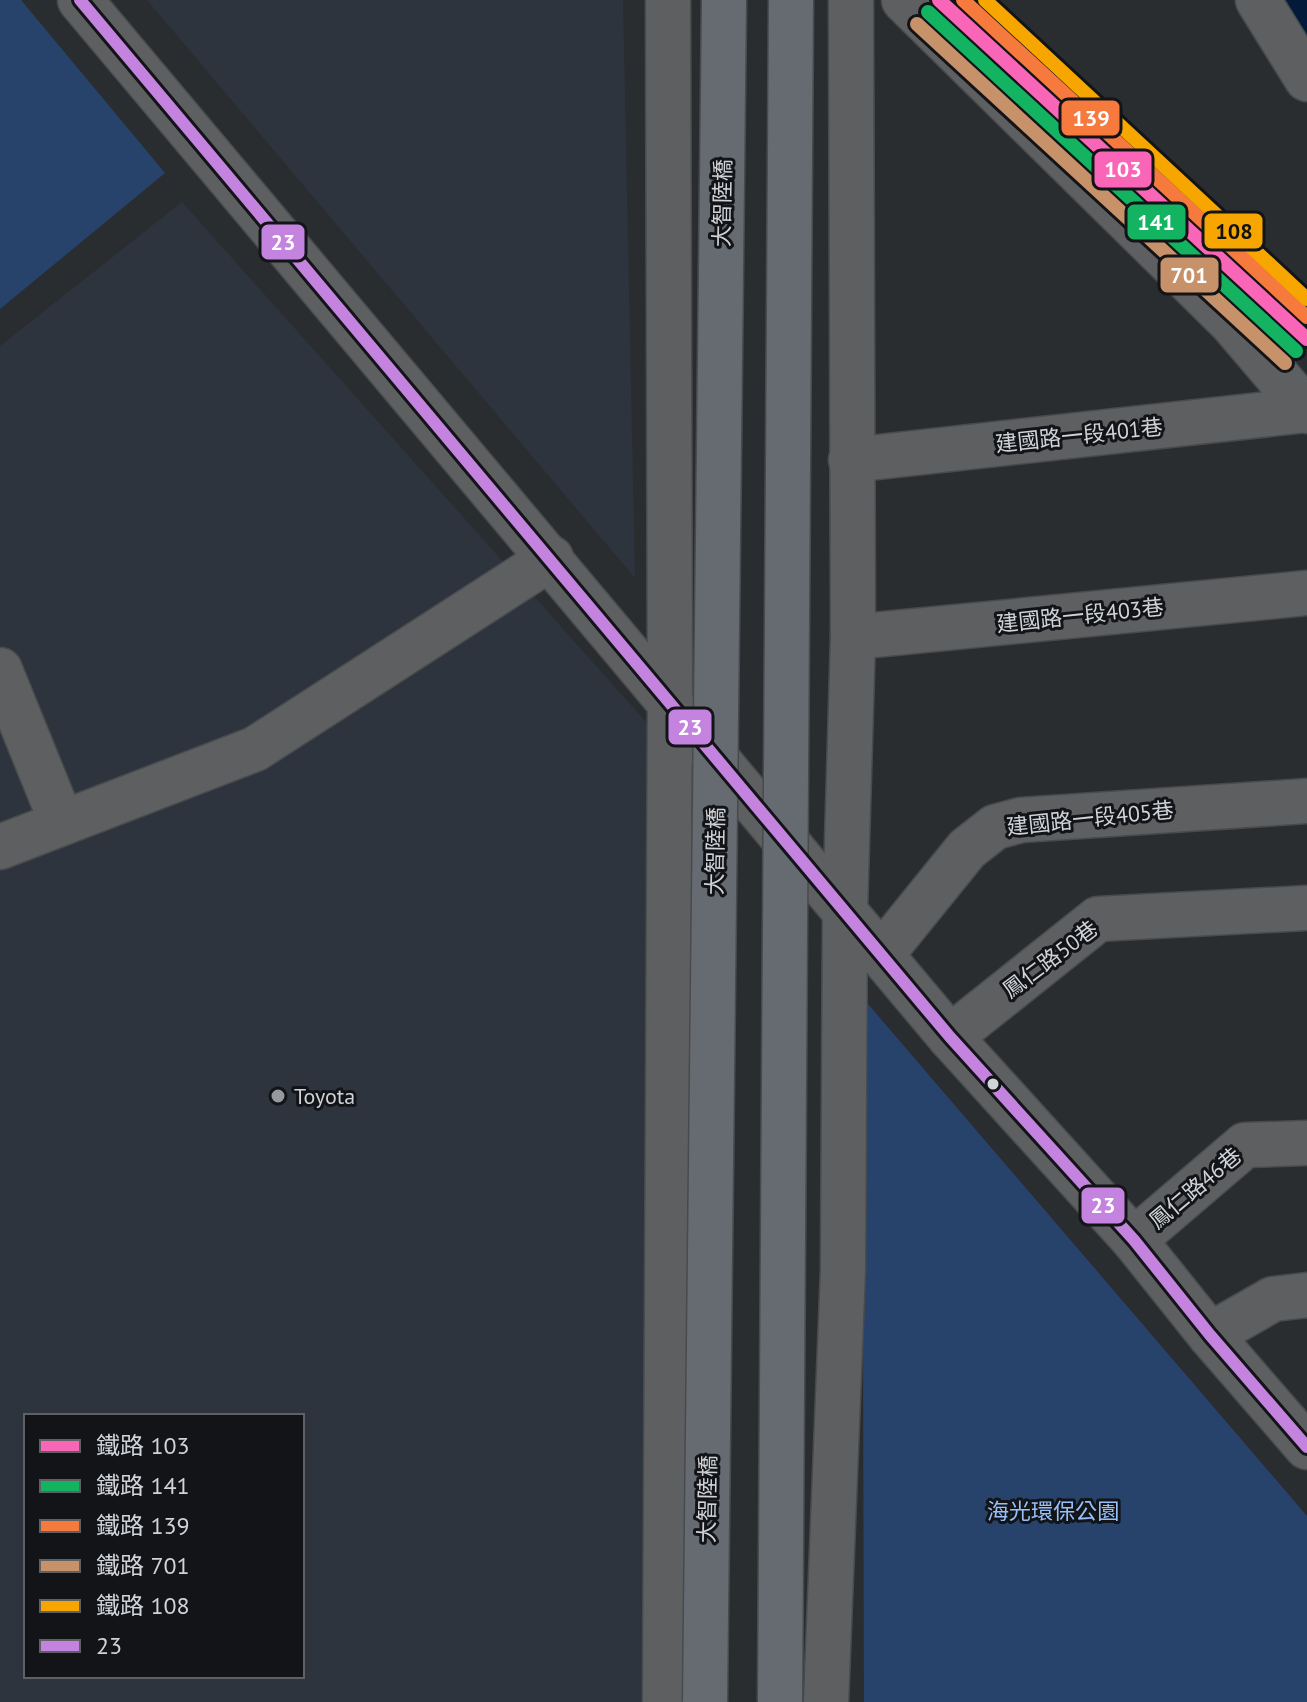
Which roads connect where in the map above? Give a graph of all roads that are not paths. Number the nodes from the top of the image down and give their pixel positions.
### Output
1 (80, 0) edge
2 (724, 0) edge
3 (791, 0) edge
4 (851, 0) edge
5 (904, 0) edge
6 (1258, 0) edge
7 (663, 6) edge
8 (1307, 79) edge
9 (1307, 411) edge
10 (851, 460) junction
11 (551, 558) junction
12 (1307, 593) edge
13 (853, 637) junction
14 (0, 670) edge
15 (670, 701) junction
16 (1307, 801) edge
17 (62, 823) junction
18 (0, 847) edge
19 (1307, 908) edge
20 (845, 911) junction
21 (882, 954) junction
22 (950, 1037) junction
23 (1307, 1143) edge
24 (1134, 1240) junction
25 (1307, 1295) edge
26 (1210, 1335) junction
27 (1307, 1447) edge
28 (665, 1702) edge
29 (705, 1702) edge
30 (780, 1702) edge
31 (826, 1702) edge

1 - 11 street
2 - 29 main road, 大智陸橋, bridge
3 - 30 main road, bridge
4 - 10 street
5 - 9 street
6 - 8 street
7 - 15 street
9 - 10 street, 建國路一段401巷
10 - 13 street
11 - 15 street
11 - 17 street
12 - 13 street, 建國路一段403巷
13 - 20 street
14 - 17 street
15 - 20 street
15 - 28 street
16 - 21 street, 建國路一段405巷
17 - 18 street
19 - 22 street, 鳳仁路50巷
20 - 21 street
20 - 31 street
21 - 22 street
22 - 24 street
23 - 24 street, 鳳仁路46巷
24 - 26 street
25 - 26 street
26 - 27 street

